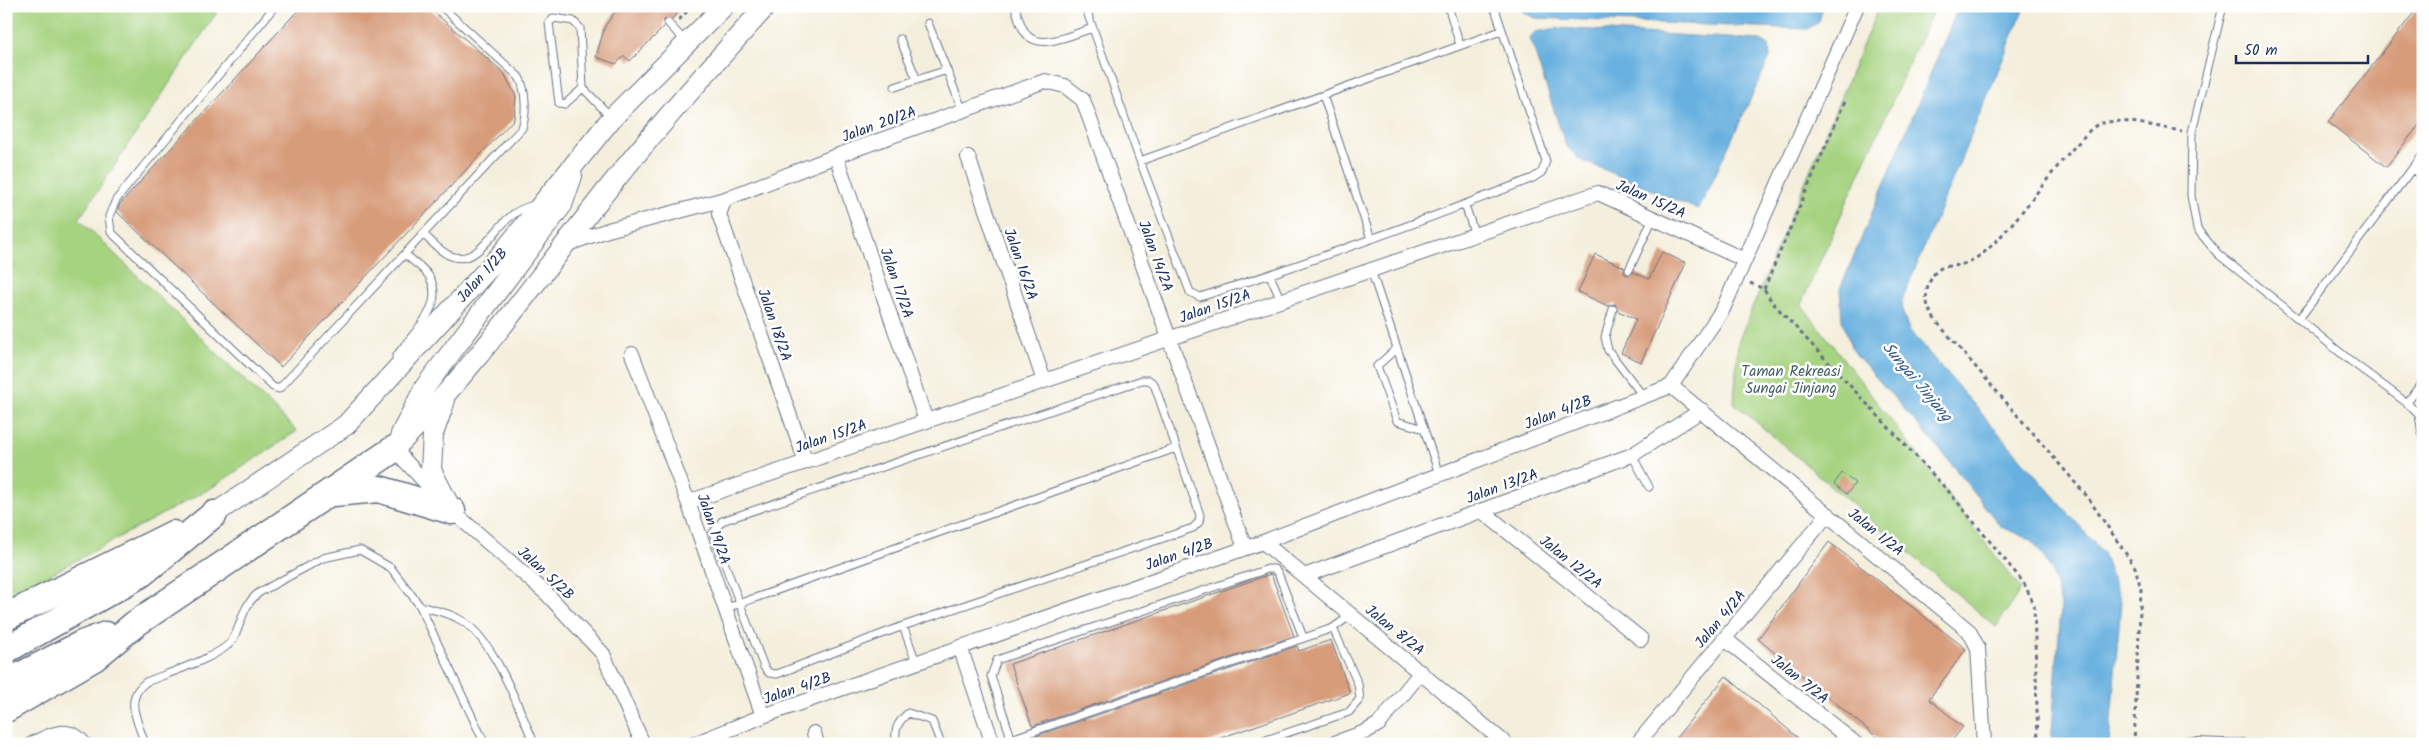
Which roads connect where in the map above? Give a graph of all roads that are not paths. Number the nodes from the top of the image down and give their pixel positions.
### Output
1 (276, 6) edge
2 (441, 6) edge
3 (724, 6) edge
4 (766, 6) edge
5 (1015, 6) edge
6 (1085, 6) edge
7 (1448, 6) edge
8 (1494, 6) edge
9 (1857, 6) edge
10 (2223, 6) edge
11 (928, 23) dead end
12 (670, 25) road end
13 (1093, 28) junction
14 (1501, 31) junction
15 (900, 39) dead end
16 (687, 43) junction
17 (1460, 45) junction
18 (947, 70) junction
19 (917, 80) junction
20 (1044, 81) joint
21 (895, 87) dead end
22 (583, 88) junction
23 (1323, 95) junction
24 (963, 111) junction
25 (612, 118) junction
26 (2423, 155) edge
27 (836, 156) junction
28 (968, 157) dead end
29 (1140, 161) junction
30 (576, 164) junction
31 (2412, 169) junction
32 (2423, 177) edge
33 (725, 199) junction
34 (544, 203) junction
35 (1465, 205) junction
36 (1653, 218) junction
37 (423, 234) junction
38 (1475, 234) junction
39 (1371, 239) junction
40 (565, 245) junction
41 (405, 254) junction
42 (1745, 260) junction
43 (1371, 270) junction
44 (1629, 270) dead end
45 (1270, 275) junction
46 (1281, 300) junction
47 (1613, 309) dead end
48 (2299, 319) junction
49 (1169, 339) junction
50 (1397, 348) junction
51 (632, 354) dead end
52 (390, 378) junction
53 (1044, 381) junction
54 (2423, 381) edge
55 (1671, 386) junction
56 (448, 394) junction
57 (1644, 396) junction
58 (2407, 403) junction
59 (1702, 410) junction
60 (926, 421) junction
61 (1424, 429) junction
62 (2423, 439) edge
63 (1176, 448) junction
64 (394, 449) junction
65 (1632, 455) junction
66 (806, 462) junction
67 (1439, 474) junction
68 (1649, 487) dead end
69 (332, 493) junction
70 (688, 502) junction
71 (452, 511) junction
72 (1482, 511) junction
73 (214, 514) junction
74 (1828, 514) junction
75 (1263, 542) junction
76 (1245, 548) junction
77 (1304, 576) junction
78 (740, 603) junction
79 (420, 606) junction
80 (724, 609) junction
81 (1351, 615) junction
82 (6, 617) edge
83 (135, 624) junction
84 (903, 626) junction
85 (1333, 628) junction
86 (1303, 637) junction
87 (1641, 639) dead end
88 (1725, 639) junction
89 (960, 647) junction
90 (6, 650) edge
91 (916, 662) junction
92 (1421, 672) junction
93 (6, 683) edge
94 (6, 709) edge
95 (764, 716) junction
96 (1012, 741) edge
97 (1853, 743) edge
98 (32, 744) edge
99 (84, 744) edge
100 (145, 744) edge
101 (485, 744) edge
102 (531, 744) edge
103 (643, 744) edge
104 (694, 744) edge
105 (897, 744) edge
106 (941, 744) edge
107 (992, 744) edge
108 (1254, 744) edge
109 (1332, 744) edge
110 (1506, 744) edge
111 (1637, 744) edge
112 (1984, 744) edge
113 (2176, 744) edge
114 (2261, 744) edge

1 - 41 lane
2 - 37 lane
3 - 16 street, Jalan 1/2B
4 - 40 street
5 - 13 lane
6 - 13 lane
7 - 17 lane
8 - 14 lane
9 - 42 street
10 - 48 lane
11 - 18 lane
12 - 16 lane
13 - 29 lane
14 - 17 lane
14 - 35 lane
15 - 19 lane
16 - 25 street, Jalan 1/2B
17 - 23 lane
18 - 19 lane
18 - 24 lane
19 - 21 lane
20 - 24 street, Jalan 20/2A
20 - 49 street, Jalan 14/2A
22 - 22 lane
22 - 25 lane
23 - 29 lane
23 - 39 lane
24 - 27 street, Jalan 20/2A
25 - 30 street, Jalan 1/2B
26 - 31 lane
27 - 33 street, Jalan 20/2A
27 - 60 street, Jalan 17/2A
28 - 53 street, Jalan 16/2A
29 - 45 lane
30 - 34 street, Jalan 1/2B
30 - 64 street
31 - 32 lane
31 - 48 lane
33 - 40 street, Jalan 20/2A
33 - 66 street, Jalan 18/2A
34 - 37 lane
34 - 52 street, Jalan 1/2B
35 - 38 lane
35 - 39 lane
36 - 38 street, Jalan 15/2A
36 - 42 street, Jalan 15/2A
36 - 44 lane
37 - 41 lane
38 - 43 street, Jalan 15/2A
39 - 45 lane
40 - 56 street
41 - 52 lane
42 - 55 street
43 - 46 street, Jalan 15/2A
43 - 50 lane
45 - 46 lane
46 - 49 street, Jalan 15/2A
47 - 57 lane
48 - 58 lane
49 - 53 street, Jalan 15/2A
49 - 76 street, Jalan 14/2A
50 - 61 lane
50 - 61 lane
51 - 70 street, Jalan 19/2A
52 - 73 street, Jalan 1/2B
53 - 60 street, Jalan 15/2A
54 - 58 lane
55 - 57 street, Jalan 4/2B
55 - 59 street, Jalan 1/2A
56 - 64 street
56 - 71 street
57 - 67 street, Jalan 4/2B
58 - 62 lane
59 - 65 street, Jalan 13/2A
59 - 74 street, Jalan 1/2A
60 - 66 street, Jalan 15/2A
61 - 67 lane
63 - 78 lane
63 - 78 lane
63 - 84 lane
64 - 69 highway
64 - 71 street, Jalan 5/2B
65 - 68 lane
65 - 72 street, Jalan 13/2A
66 - 70 street, Jalan 15/2A
67 - 75 street, Jalan 4/2B
69 - 71 highway
69 - 83 highway
70 - 80 street, Jalan 19/2A
71 - 103 street, Jalan 5/2B
72 - 77 street, Jalan 13/2A
72 - 87 street, Jalan 12/2A
73 - 82 highway
73 - 90 highway
74 - 88 street, Jalan 4/2A
74 - 112 street, Jalan 1/2A
75 - 76 street, Jalan 4/2B
75 - 77 street, Jalan 8/2A
76 - 89 street, Jalan 4/2B
77 - 81 street, Jalan 8/2A
78 - 80 lane
78 - 84 lane
79 - 100 lane
79 - 101 lane
79 - 102 lane
80 - 95 street, Jalan 19/2A
81 - 85 lane
81 - 92 street, Jalan 8/2A
83 - 93 highway
83 - 94 highway
84 - 91 lane
85 - 86 lane
85 - 108 lane
86 - 96 lane
86 - 96 lane
88 - 97 street, Jalan 7/2A
88 - 111 street, Jalan 4/2A
89 - 91 street, Jalan 4/2B
89 - 107 street
91 - 95 street, Jalan 4/2B
92 - 109 street
92 - 110 street, Jalan 8/2A
95 - 104 street, Jalan 4/2B
98 - 99 street
105 - 106 lane
113 - 114 lane

